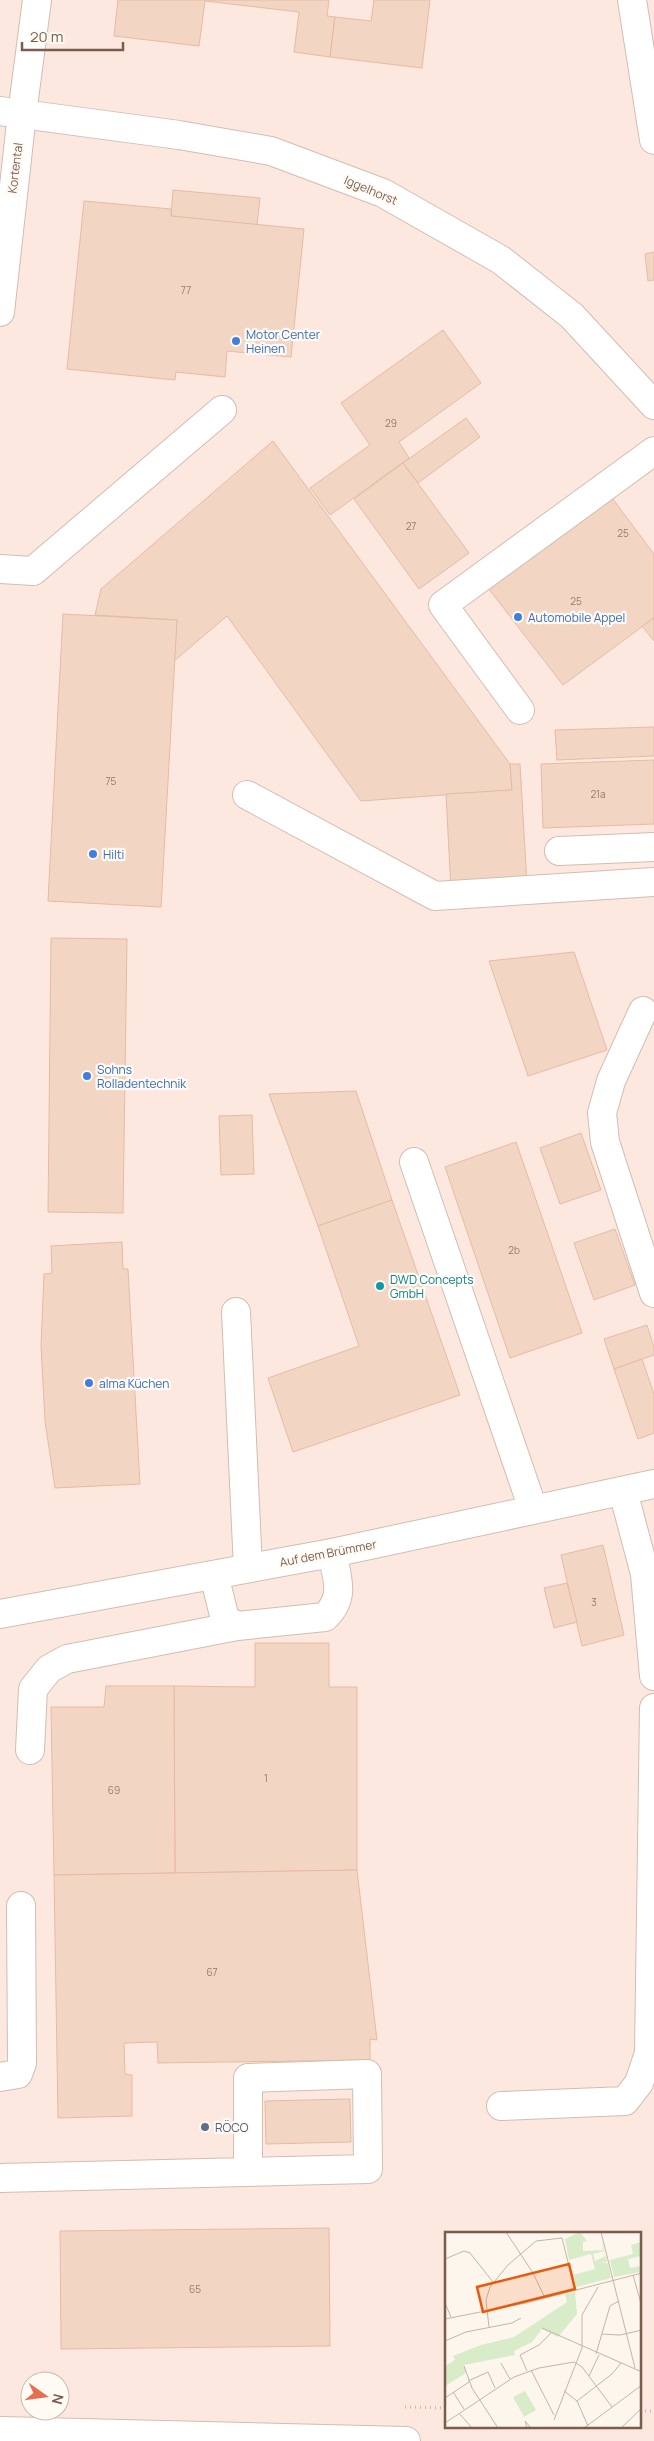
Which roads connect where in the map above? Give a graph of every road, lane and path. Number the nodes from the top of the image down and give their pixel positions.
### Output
1 (37, 0) edge
2 (632, 0) edge
3 (11, 112) edge
4 (654, 140) edge
5 (0, 312) edge
6 (654, 405) edge
7 (222, 410) dead end
8 (654, 452) edge
9 (0, 569) edge
10 (520, 710) dead end
11 (247, 795) dead end
12 (654, 847) edge
13 (559, 851) dead end
14 (654, 882) edge
15 (643, 1011) dead end
16 (414, 1162) dead end
17 (654, 1293) edge
18 (236, 1312) dead end
19 (653, 1489) edge
20 (623, 1491) junction
21 (533, 1509) junction
22 (332, 1554) junction
23 (248, 1568) junction
24 (214, 1575) junction
25 (0, 1614) edge
26 (237, 1626) junction
27 (654, 1676) edge
28 (654, 1708) edge
29 (30, 1750) dead end
30 (20, 1906) dead end
31 (0, 2077) edge
32 (500, 2106) dead end
33 (248, 2171) junction
34 (0, 2178) edge
35 (0, 2431) edge
36 (406, 2441) edge

1 - 3 street, Kortental
2 - 4 street
3 - 5 street, Kortental
3 - 6 street, Iggelhorst
7 - 9 street
8 - 10 street
11 - 14 street
12 - 13 street
15 - 17 street
16 - 21 street
18 - 23 street
19 - 20 street, Auf dem Brümmer
20 - 21 street, Auf dem Brümmer
20 - 27 street
21 - 22 street, Auf dem Brümmer
22 - 23 street, Auf dem Brümmer
22 - 26 street
23 - 24 street, Auf dem Brümmer
24 - 25 street, Auf dem Brümmer
24 - 26 street
26 - 29 street
28 - 32 street
30 - 31 street
33 - 33 street
33 - 34 street
35 - 36 street

